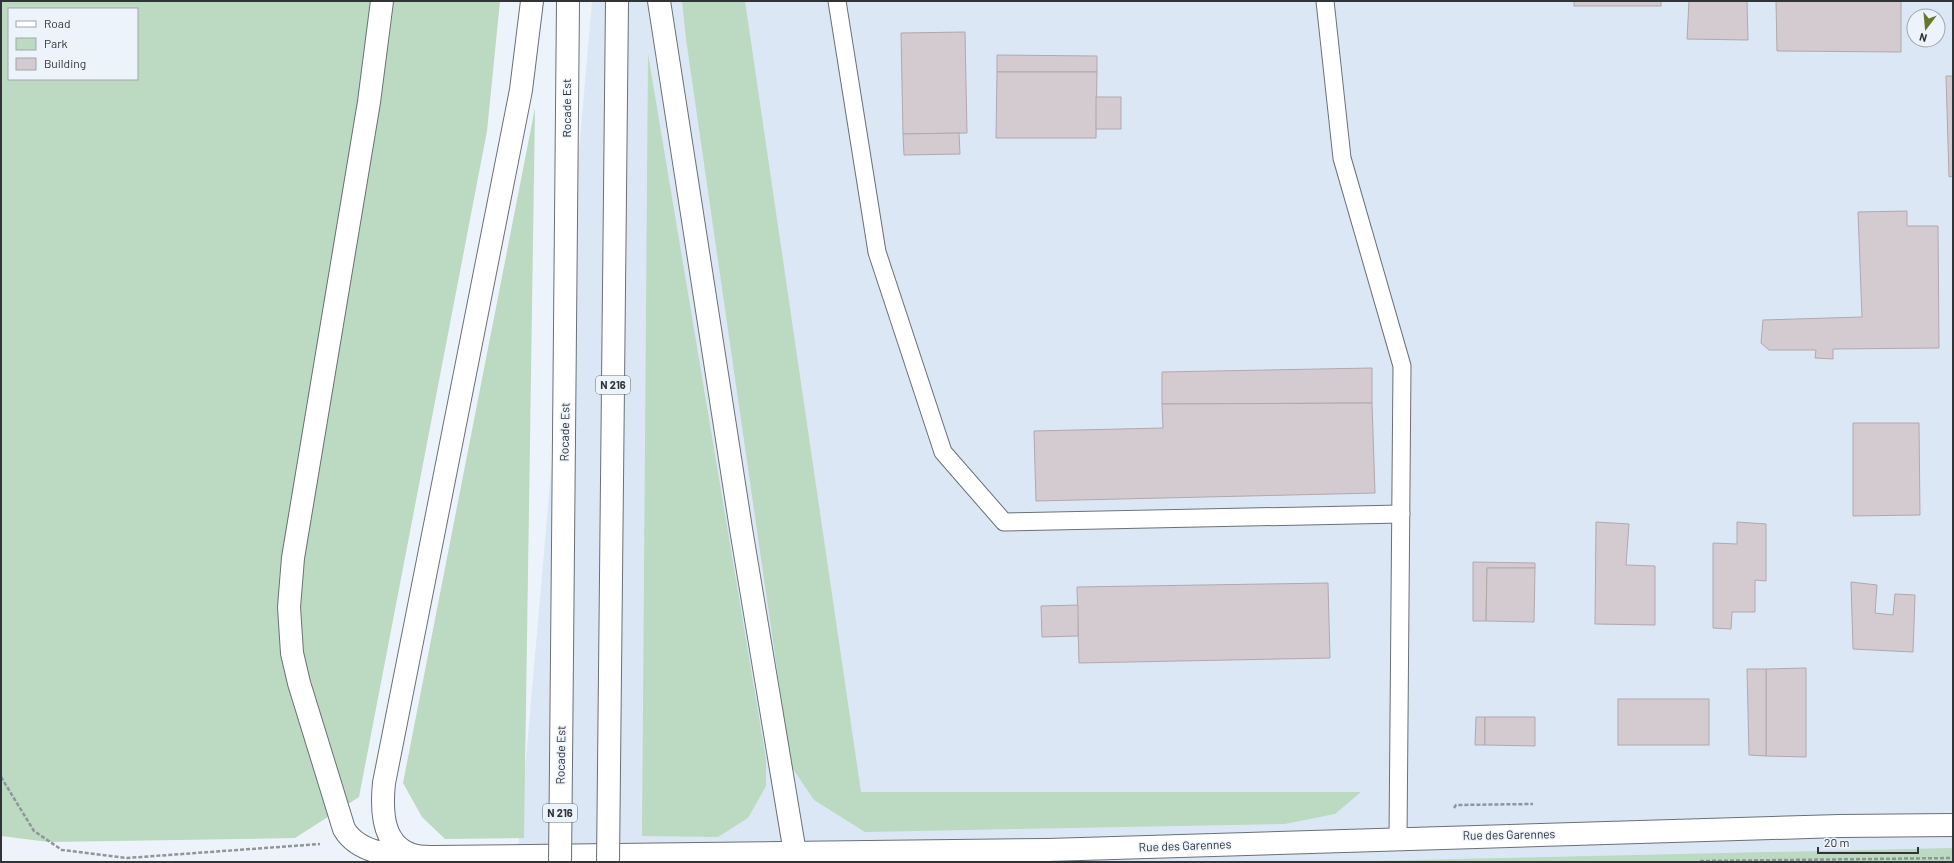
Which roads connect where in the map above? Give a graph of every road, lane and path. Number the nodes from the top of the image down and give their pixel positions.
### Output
1 (382, 1) edge
2 (532, 1) edge
3 (568, 1) edge
4 (617, 1) edge
5 (658, 1) edge
6 (837, 1) edge
7 (1325, 1) edge
8 (1401, 514) junction
9 (1, 777) edge
10 (1953, 825) edge
11 (1398, 839) junction
12 (322, 843) dead end
13 (795, 853) junction
14 (417, 856) junction
15 (1953, 858) edge
16 (1699, 861) edge
17 (560, 862) edge
18 (608, 862) edge

1 - 14 main road, Rue des Garennes
2 - 14 main road
3 - 17 main road, Rocade Est / N 216, bridge
4 - 18 main road, N 216, bridge
5 - 13 main road
6 - 8 lane
7 - 8 lane
8 - 11 lane
9 - 12 path
10 - 11 main road, Rue des Garennes
11 - 13 main road, Rue des Garennes
13 - 14 main road, Rue des Garennes
15 - 16 path

